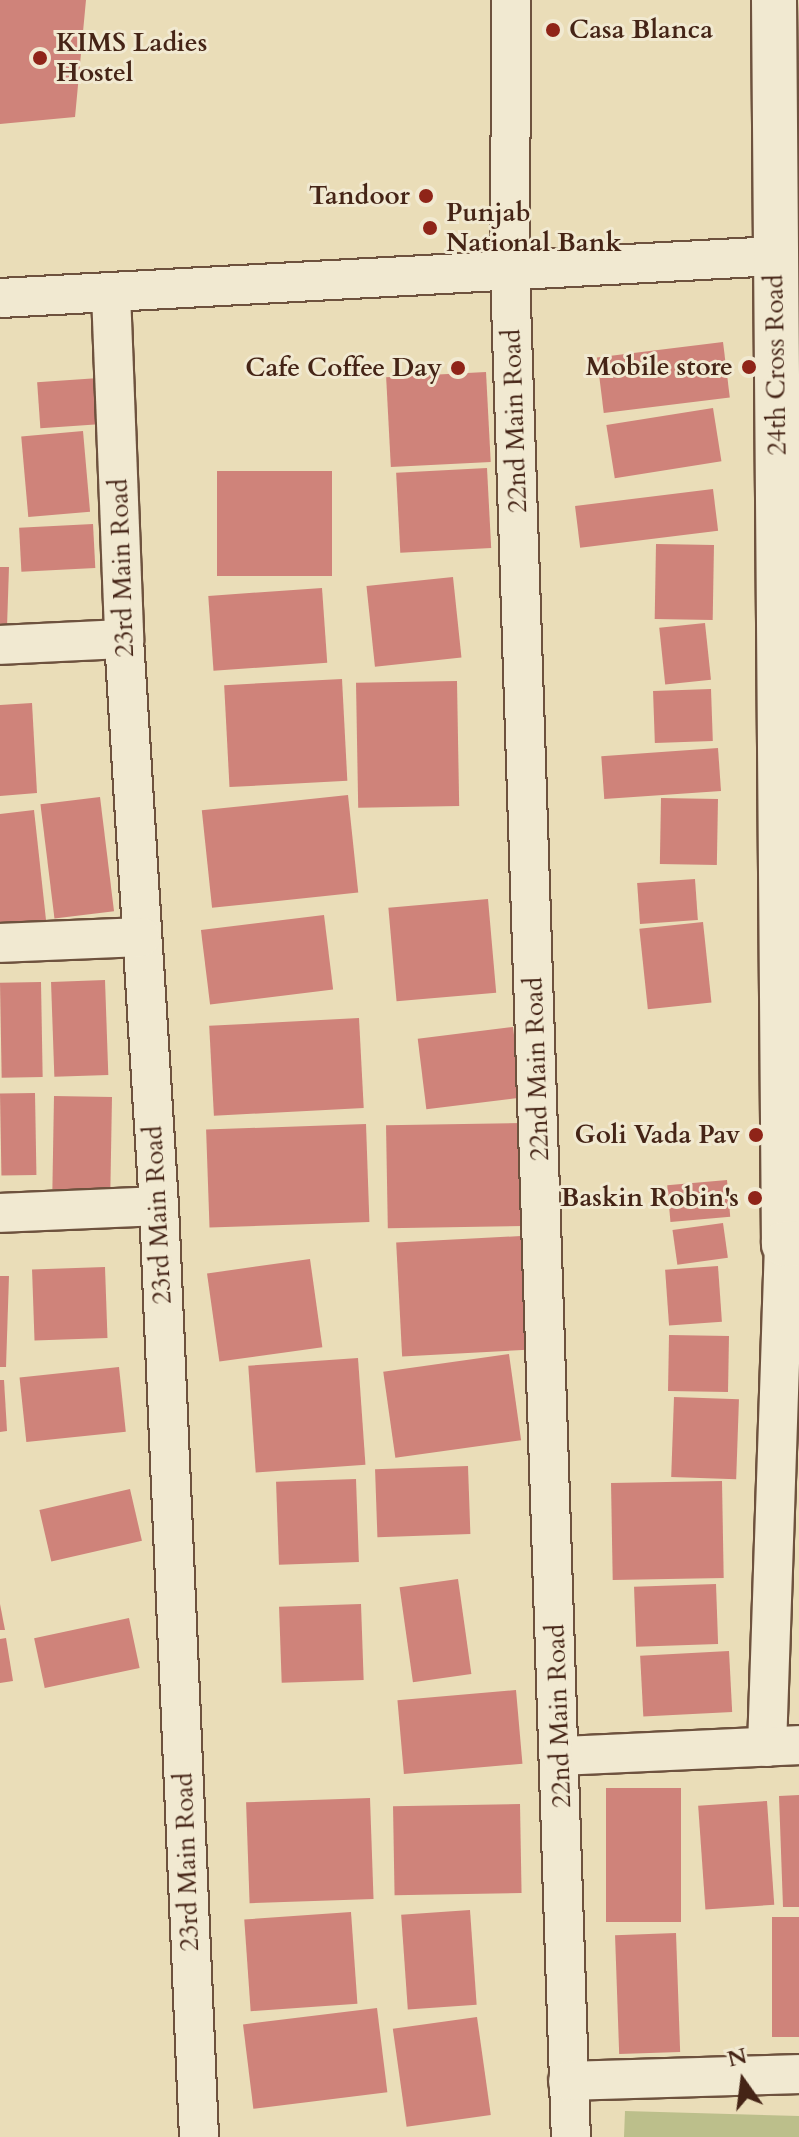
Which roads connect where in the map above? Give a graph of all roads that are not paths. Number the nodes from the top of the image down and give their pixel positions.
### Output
1 (511, 0) edge
2 (774, 0) edge
3 (788, 119) edge
4 (775, 256) junction
5 (510, 273) junction
6 (111, 293) junction
7 (0, 298) edge
8 (124, 639) junction
9 (0, 645) edge
10 (141, 937) junction
11 (0, 943) edge
12 (159, 1206) junction
13 (0, 1213) edge
14 (792, 1244) edge
15 (783, 1746) edge
16 (561, 1756) junction
17 (799, 2074) edge
18 (568, 2081) junction
19 (199, 2137) edge
20 (571, 2137) edge

1 - 5 street, 22nd Main Road
2 - 3 street, 24th Cross Road
3 - 4 street, 24th Cross Road
4 - 5 street
4 - 14 street, 24th Cross Road
5 - 6 street
5 - 16 street, 22nd Main Road
6 - 7 street
6 - 8 street, 23rd Main Road
8 - 9 street
8 - 10 street, 23rd Main Road
10 - 11 street
10 - 12 street, 23rd Main Road
12 - 13 street
12 - 19 street, 23rd Main Road
14 - 15 street
15 - 16 street
16 - 18 street, 22nd Main Road
17 - 18 street
18 - 20 street, 22nd Main Road

